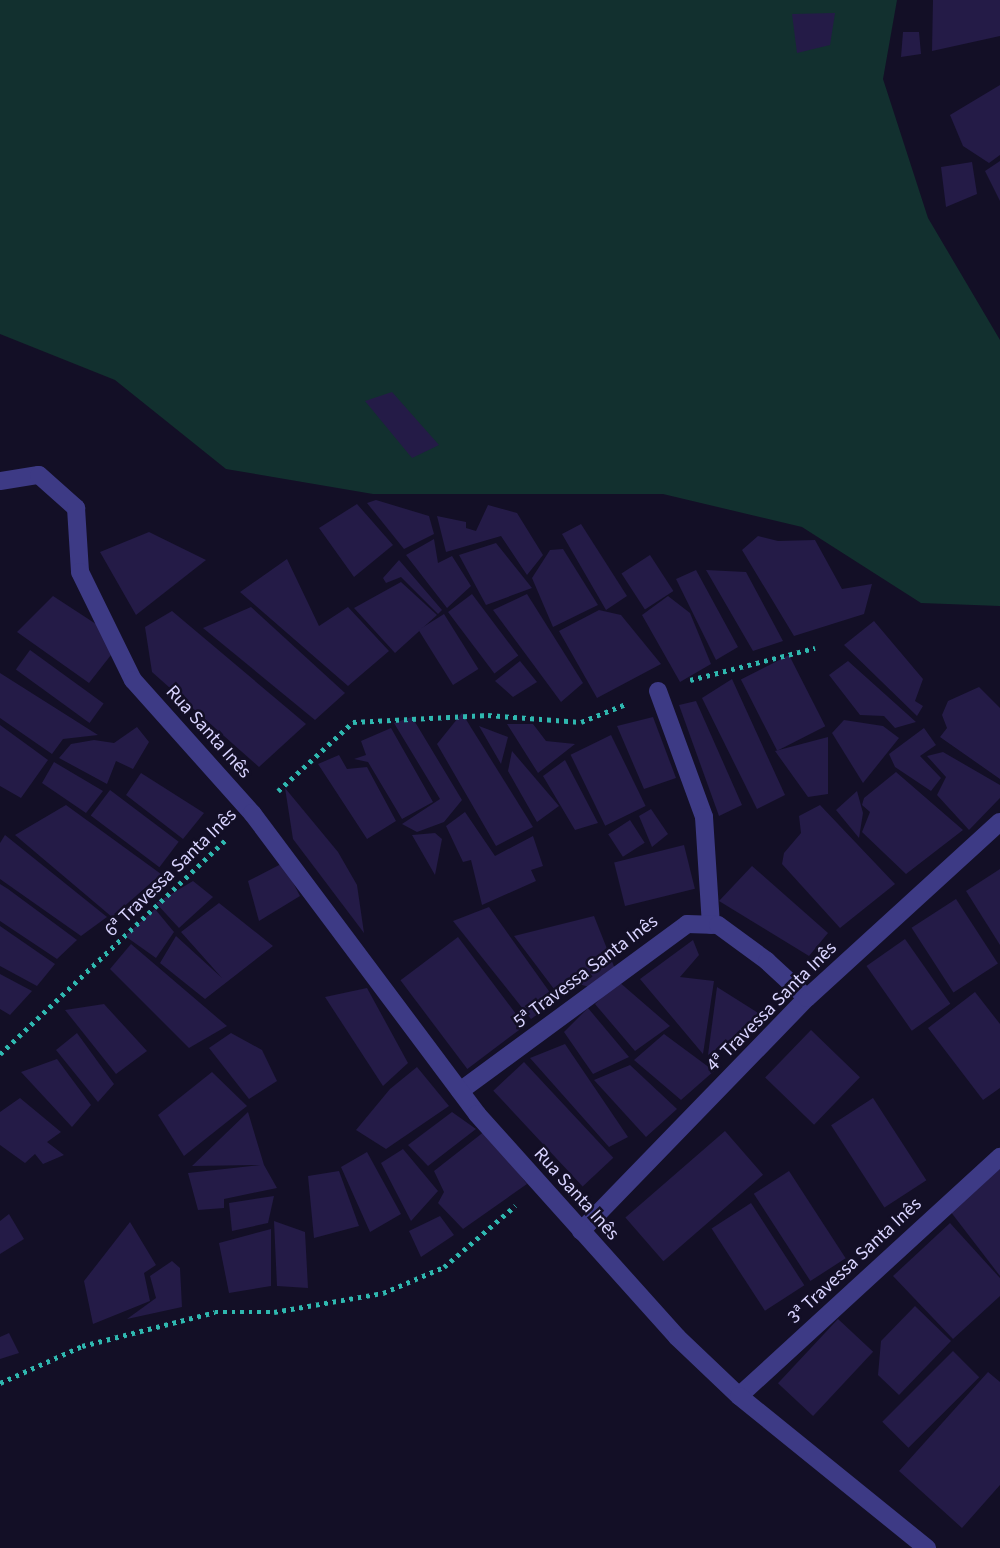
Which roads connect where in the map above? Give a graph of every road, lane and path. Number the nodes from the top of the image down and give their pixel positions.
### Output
1 (0, 481) edge
2 (815, 648) dead end
3 (658, 691) junction
4 (253, 813) junction
5 (1000, 822) edge
6 (711, 925) junction
7 (807, 998) junction
8 (0, 1054) edge
9 (460, 1091) junction
10 (1000, 1157) edge
11 (541, 1186) junction
12 (581, 1231) junction
13 (0, 1383) edge
14 (739, 1396) junction
15 (927, 1548) edge

1 - 4 street, Rua Santa Inês
2 - 3 path, 6ª Travessa Santa Inês
3 - 4 path, 6ª Travessa Santa Inês
3 - 6 street
4 - 8 path, 6ª Travessa Santa Inês
4 - 9 street, Rua Santa Inês
5 - 7 street, 4ª Travessa Santa Inês
6 - 7 street
6 - 9 street, 5ª Travessa Santa Inês
7 - 12 street, 4ª Travessa Santa Inês
9 - 11 street, Rua Santa Inês
10 - 14 street, 3ª Travessa Santa Inês
11 - 12 street, Rua Santa Inês
11 - 13 path
12 - 14 street, Rua Santa Inês
14 - 15 street, Rua Santa Inês

